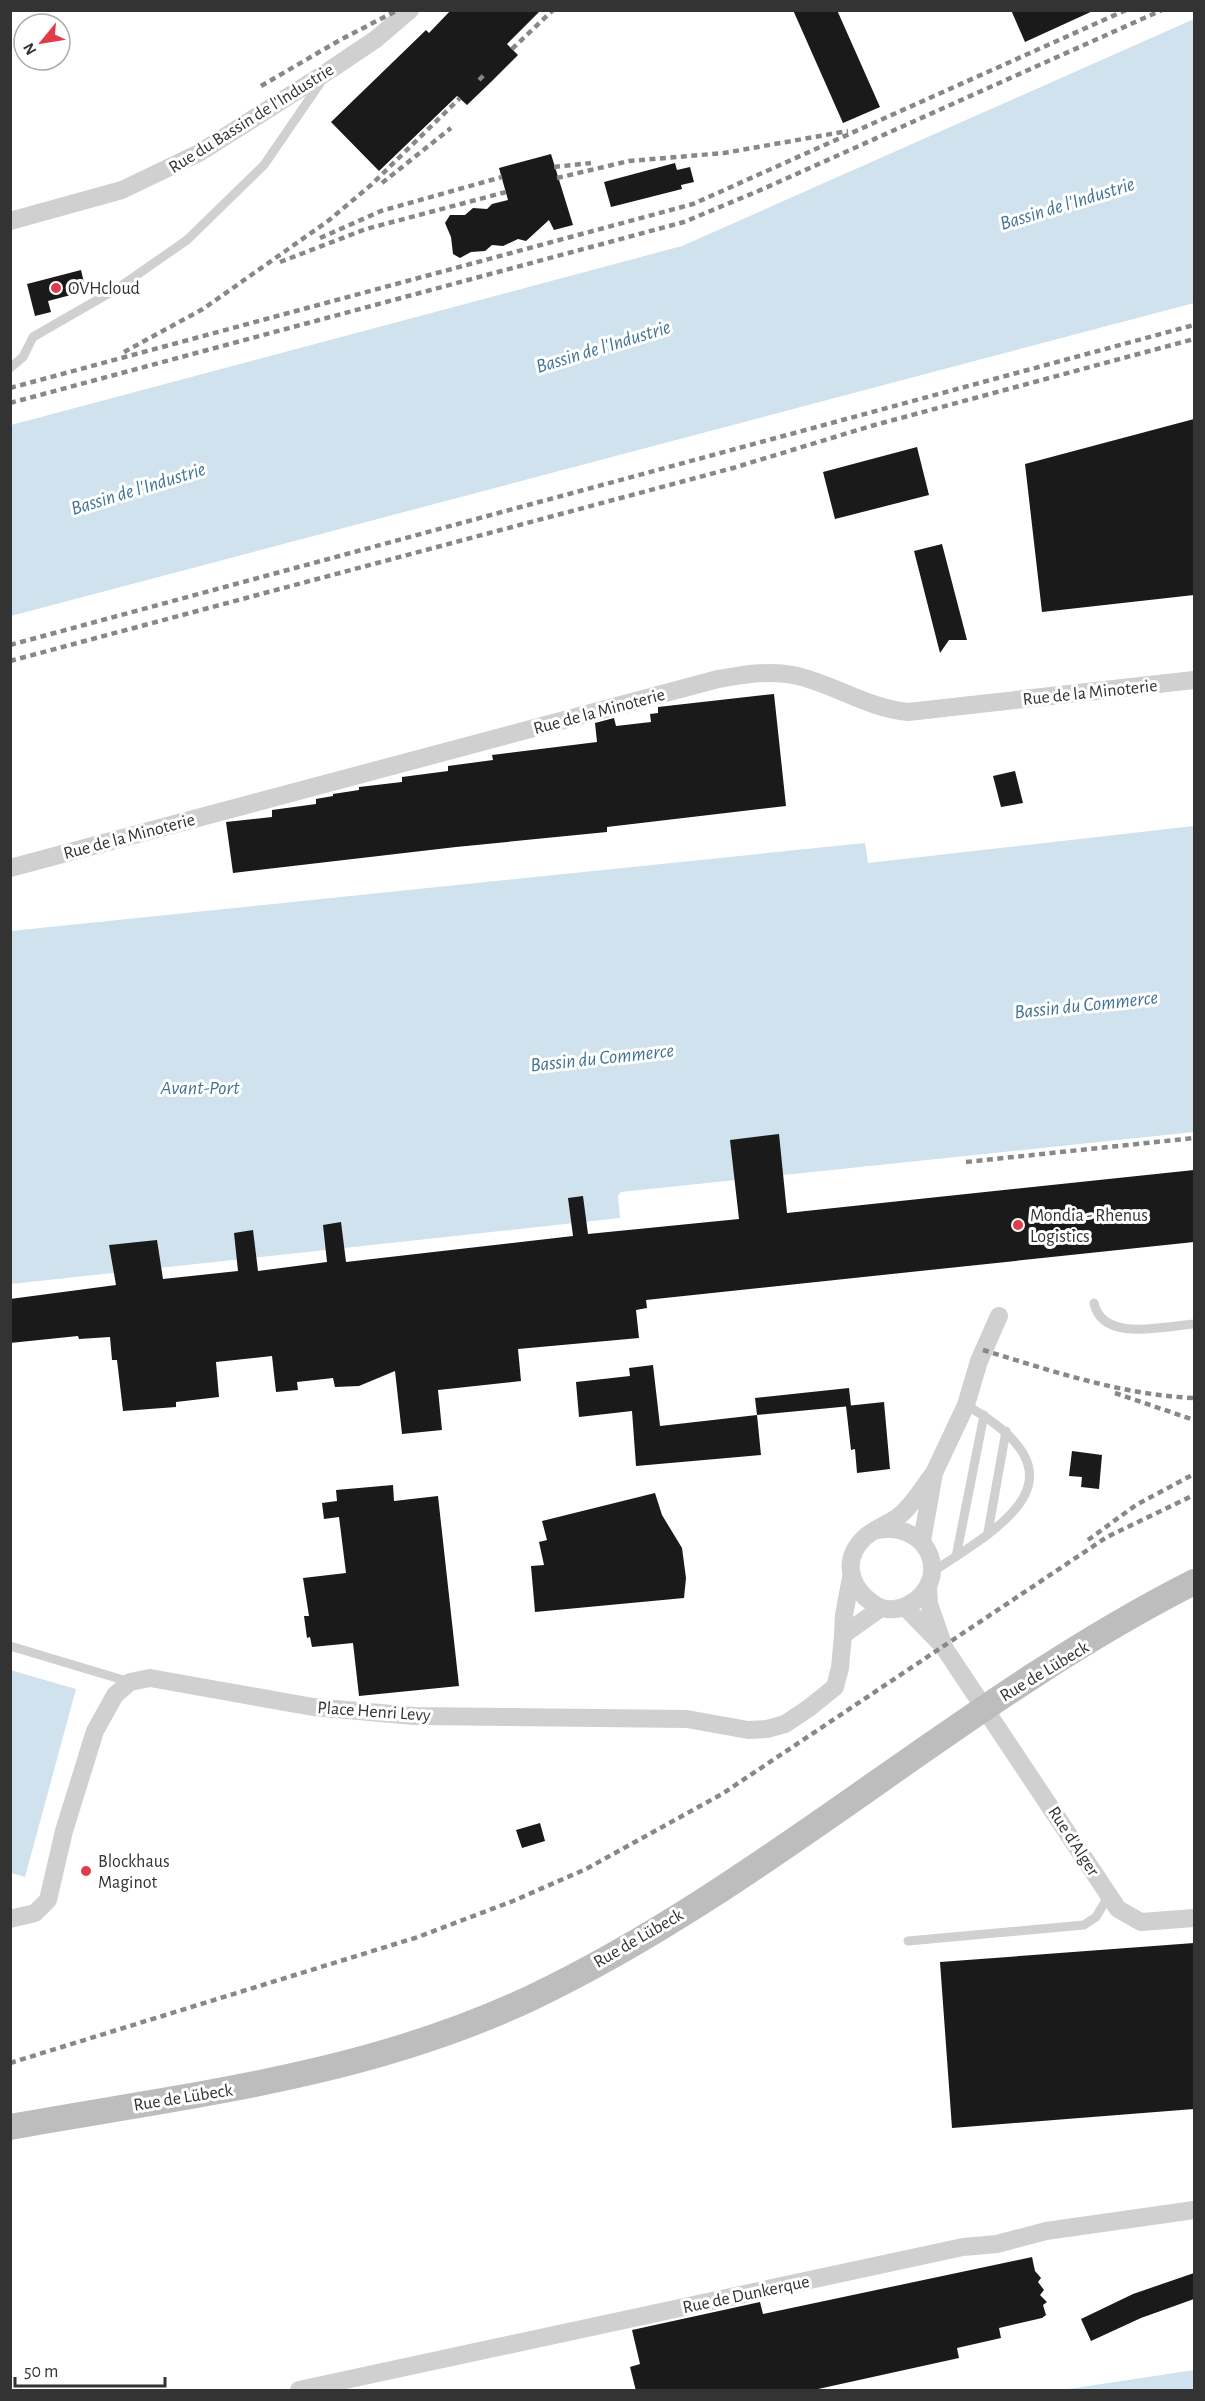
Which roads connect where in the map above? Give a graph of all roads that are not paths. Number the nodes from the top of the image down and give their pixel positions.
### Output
1 (410, 10) edge
2 (330, 70) junction
3 (10, 221) edge
4 (10, 368) edge
5 (1194, 680) edge
6 (10, 868) edge
7 (1094, 1303) dead end
8 (999, 1316) dead end
9 (1194, 1324) edge
10 (966, 1405) junction
11 (984, 1415) junction
12 (1006, 1431) junction
13 (934, 1473) junction
14 (877, 1530) junction
15 (988, 1532) junction
16 (922, 1542) junction
17 (956, 1557) junction
18 (851, 1578) junction
19 (930, 1579) junction
20 (1194, 1582) edge
21 (905, 1607) junction
22 (881, 1608) junction
23 (843, 1635) junction
24 (10, 1646) edge
25 (943, 1646) junction
26 (130, 1682) junction
27 (985, 1706) junction
28 (1109, 1895) junction
29 (1194, 1918) edge
30 (10, 1919) edge
31 (908, 1941) dead end
32 (10, 2127) edge
33 (1194, 2210) edge
34 (299, 2391) edge

1 - 2 street, Rue du Bassin de l'Industrie
2 - 3 street, Rue du Bassin de l'Industrie
2 - 4 lane
5 - 6 street, Rue de la Minoterie
7 - 9 lane
8 - 10 street
10 - 11 lane
10 - 13 street
11 - 12 lane
11 - 17 lane
12 - 15 lane
12 - 15 lane
13 - 14 street
13 - 16 street
14 - 16 street
14 - 18 street
15 - 17 lane
16 - 19 street
17 - 19 lane
18 - 22 street
18 - 23 street, Place Henri Levy
19 - 21 street
19 - 25 street
20 - 27 main road, Rue de Lübeck
21 - 22 street
21 - 25 street
22 - 23 street
23 - 26 street, Place Henri Levy
24 - 26 lane
25 - 27 street, Rue d'Alger
26 - 30 street
27 - 28 street, Rue d'Alger
27 - 32 main road, Rue de Lübeck
28 - 29 street, Rue d'Alger
28 - 31 lane
33 - 34 street, Rue de Dunkerque

